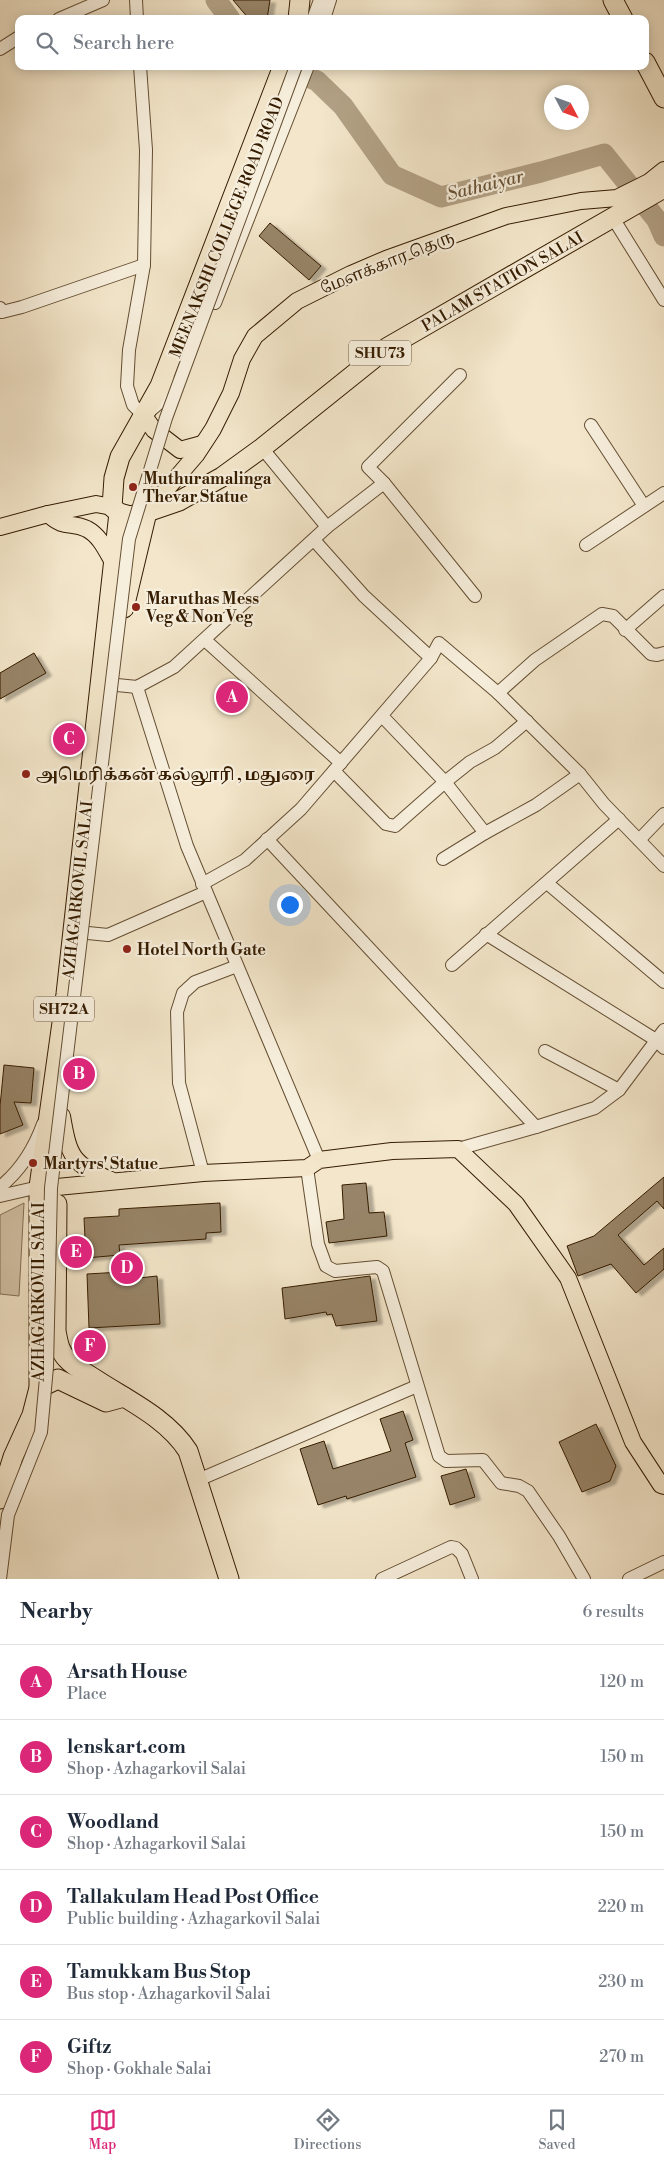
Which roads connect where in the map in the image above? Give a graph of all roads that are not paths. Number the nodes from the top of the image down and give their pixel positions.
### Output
1 (103, 0) edge
2 (136, 0) edge
3 (300, 0) edge
4 (320, 0) edge
5 (330, 0) edge
6 (613, 0) edge
7 (68, 15) edge
8 (137, 15) edge
9 (298, 15) edge
10 (314, 15) edge
11 (325, 15) edge
12 (621, 15) edge
13 (15, 40) edge
14 (0, 49) edge
15 (140, 70) edge
16 (282, 70) edge
17 (295, 70) edge
18 (307, 70) edge
19 (649, 70) edge
20 (664, 98) edge
21 (664, 170) edge
22 (657, 185) edge
23 (619, 208) junction
24 (144, 265) junction
25 (664, 300) edge
26 (0, 308) edge
27 (460, 375) dead end
28 (144, 416) junction
29 (591, 425) dead end
30 (202, 444) junction
31 (262, 448) junction
32 (384, 483) junction
33 (664, 493) edge
34 (644, 506) junction
35 (116, 510) junction
36 (147, 512) junction
37 (48, 514) junction
38 (0, 527) edge
39 (327, 527) junction
40 (314, 540) junction
41 (586, 545) dead end
42 (113, 562) junction
43 (475, 596) dead end
44 (664, 596) edge
45 (626, 630) junction
46 (205, 640) junction
47 (664, 653) edge
48 (431, 658) junction
49 (117, 685) junction
50 (138, 687) junction
51 (498, 693) junction
52 (382, 716) junction
53 (527, 722) junction
54 (337, 767) junction
55 (580, 774) junction
56 (444, 782) junction
57 (664, 814) edge
58 (619, 819) junction
59 (484, 832) junction
60 (267, 839) junction
61 (638, 840) junction
62 (443, 859) dead end
63 (664, 866) edge
64 (546, 882) junction
65 (204, 888) junction
66 (88, 933) junction
67 (486, 934) junction
68 (452, 965) dead end
69 (237, 966) junction
70 (664, 982) edge
71 (661, 1039) edge
72 (545, 1051) dead end
73 (619, 1090) junction
74 (56, 1110) junction
75 (536, 1127) junction
76 (458, 1149) junction
77 (313, 1164) junction
78 (202, 1173) junction
79 (116, 1181) junction
80 (0, 1187) edge
81 (48, 1187) junction
82 (0, 1196) edge
83 (417, 1386) junction
84 (38, 1388) junction
85 (124, 1397) junction
86 (198, 1480) junction
87 (664, 1486) edge
88 (0, 1500) edge
89 (664, 1562) edge
90 (0, 1579) edge
91 (230, 1579) edge
92 (382, 1579) edge
93 (472, 1579) edge
94 (584, 1579) edge
95 (629, 1579) edge

1 - 7 street
2 - 8 street
3 - 9 highway
4 - 10 street
5 - 11 street
6 - 12 highway
13 - 14 street
15 - 24 street
16 - 28 highway, AZHAGARKOVIL SALAI
17 - 90 street, bridge
18 - 28 street, MEENAKSHI COLLEGE ROAD ROAD
19 - 20 highway
21 - 22 main road
22 - 23 highway, PALAM STATION SALAI / SHU73
23 - 25 street
23 - 30 main road, மேளக்கார தெரு
23 - 31 highway, PALAM STATION SALAI / SHU73
24 - 26 street
24 - 28 street
27 - 32 street
28 - 30 main road
28 - 35 highway, AZHAGARKOVIL SALAI
29 - 34 street
30 - 36 main road, மேளக்கார தெரு
31 - 36 highway, PALAM STATION SALAI / SHU73
31 - 39 street
32 - 39 street
32 - 43 street
33 - 34 street
34 - 41 street
35 - 36 highway, SHU73
35 - 37 main road
35 - 42 highway, AZHAGARKOVIL SALAI / SH72A
36 - 49 highway, AZHAGARKOVIL SALAI / SH72A
37 - 38 main road
37 - 42 main road
39 - 40 street
40 - 46 street
40 - 48 street
42 - 74 highway, AZHAGARKOVIL SALAI / SH72A
44 - 45 street
45 - 47 street
45 - 51 street
46 - 50 street
46 - 54 street
48 - 51 street
48 - 52 street
49 - 50 street
49 - 66 highway, AZHAGARKOVIL SALAI / SH72A
50 - 65 street
51 - 53 street
52 - 54 street
52 - 56 street
53 - 55 street
53 - 56 street
54 - 56 street
54 - 60 street
55 - 58 street
55 - 59 street
56 - 59 street
57 - 61 street
58 - 61 street
58 - 64 street
59 - 62 street
60 - 65 street
60 - 75 street
61 - 63 street
64 - 67 street
64 - 70 street
65 - 66 street
65 - 69 street
66 - 74 highway, AZHAGARKOVIL SALAI / SH72A
67 - 68 street
67 - 71 street
69 - 77 street
69 - 78 street
71 - 73 street
72 - 73 street
73 - 75 street
74 - 79 main road
74 - 80 street
74 - 81 highway, AZHAGARKOVIL SALAI / SH72A
75 - 76 street
76 - 77 main road
76 - 87 main road
77 - 78 main road
77 - 83 street
78 - 79 main road
79 - 81 main road
81 - 82 street
81 - 84 highway, AZHAGARKOVIL SALAI / SH72A
81 - 85 highway, AZHAGARKOVIL SALAI / SH72A
83 - 86 street
83 - 94 street
84 - 85 highway
84 - 88 highway, AZHAGARKOVIL SALAI / SH72A
85 - 86 highway
86 - 91 highway
89 - 95 street
92 - 93 street

